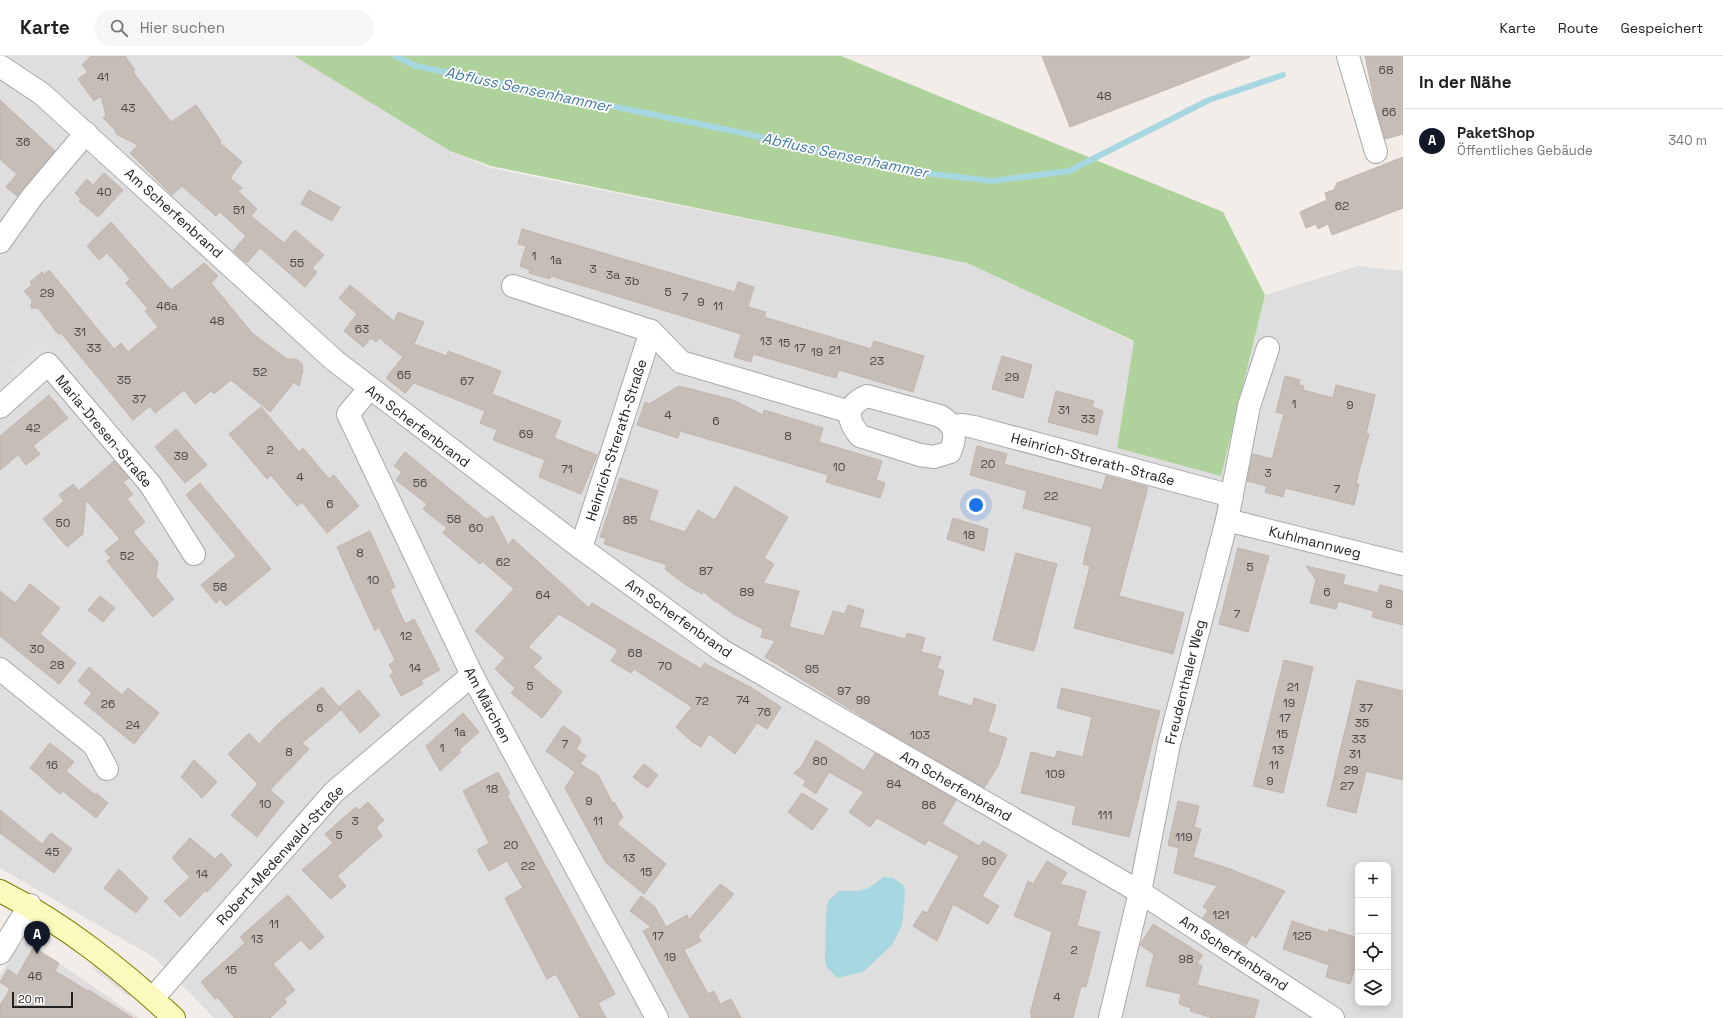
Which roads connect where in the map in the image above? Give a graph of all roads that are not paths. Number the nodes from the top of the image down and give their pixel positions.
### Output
1 (1348, 56) edge
2 (0, 66) edge
3 (86, 133) junction
4 (1376, 152) dead end
5 (0, 242) edge
6 (513, 286) dead end
7 (650, 331) junction
8 (1268, 348) dead end
9 (369, 389) junction
10 (0, 407) edge
11 (850, 412) junction
12 (953, 426) junction
13 (1232, 496) junction
14 (1226, 520) junction
15 (580, 548) junction
16 (194, 554) dead end
17 (1403, 564) edge
18 (0, 669) edge
19 (472, 675) junction
20 (107, 769) dead end
21 (0, 891) edge
22 (1140, 892) junction
23 (30, 906) junction
24 (0, 953) edge
25 (152, 998) junction
26 (174, 1018) edge
27 (657, 1018) edge
28 (1110, 1018) edge
29 (1333, 1018) edge

1 - 4 street
2 - 3 street, Am Scherfenbrand
3 - 5 street
3 - 9 street, Am Scherfenbrand
6 - 7 street
7 - 11 street
7 - 15 street, Heinrich-Strerath-Straße
8 - 13 street, Freudenthaler Weg
9 - 15 street, Am Scherfenbrand
9 - 19 street, Am Märchen
10 - 16 street, Maria-Dresen-Straße
11 - 12 street
11 - 12 street
12 - 13 street, Heinrich-Strerath-Straße
13 - 14 street, Freudenthaler Weg
14 - 17 street, Kuhlmannweg
14 - 22 street, Freudenthaler Weg
15 - 22 street, Am Scherfenbrand
18 - 20 street
19 - 25 street, Robert-Medenwald-Straße
19 - 27 street, Am Märchen
21 - 23 main road
22 - 28 street, Freudenthaler Weg
22 - 29 street, Am Scherfenbrand
23 - 24 street
23 - 25 main road
25 - 26 main road

